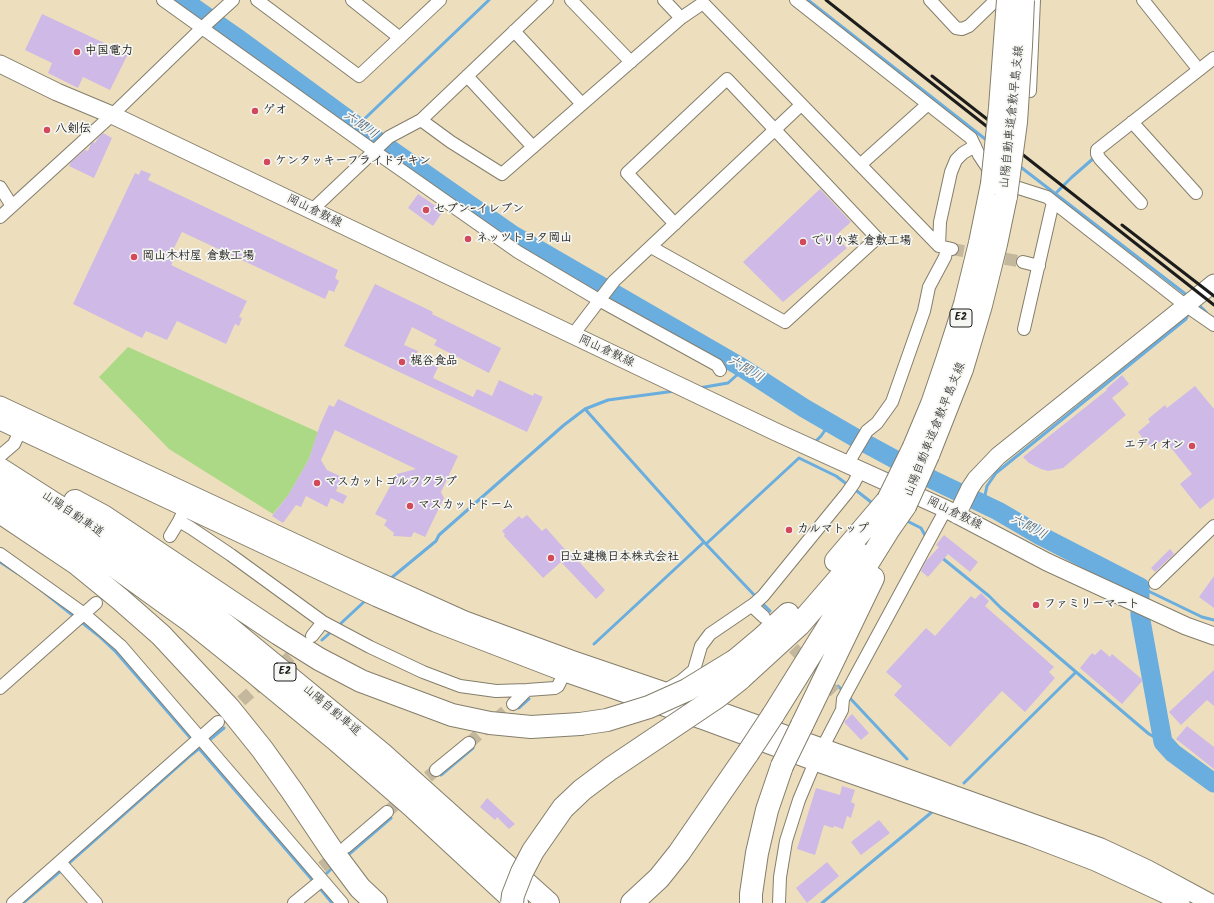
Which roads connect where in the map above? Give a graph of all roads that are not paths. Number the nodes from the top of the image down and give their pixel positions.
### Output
1 (163, 0) edge
2 (233, 0) edge
3 (256, 0) edge
4 (352, 0) edge
5 (440, 0) edge
6 (547, 0) edge
7 (571, 0) edge
8 (664, 0) edge
9 (796, 0) edge
10 (930, 0) edge
11 (996, 0) edge
12 (1008, 0) edge
13 (1023, 0) edge
14 (1034, 0) edge
15 (1143, 0) edge
16 (681, 18) junction
17 (204, 26) junction
18 (514, 31) junction
19 (400, 38) junction
20 (1214, 58) edge
21 (631, 62) junction
22 (0, 64) edge
23 (1199, 70) junction
24 (467, 76) junction
25 (1030, 91) dead end
26 (582, 104) junction
27 (801, 104) junction
28 (928, 104) junction
29 (112, 116) junction
30 (421, 120) junction
31 (1135, 125) junction
32 (774, 129) junction
33 (975, 146) junction
34 (533, 147) junction
35 (376, 150) junction
36 (860, 165) junction
37 (0, 187) edge
38 (999, 190) junction
39 (1196, 193) dead end
40 (1053, 202) junction
41 (1142, 203) dead end
42 (12, 206) junction
43 (311, 211) junction
44 (0, 217) edge
45 (675, 224) junction
46 (651, 247) junction
47 (946, 248) junction
48 (1023, 262) tunnel mouth
49 (1039, 266) junction
50 (1214, 283) edge
51 (601, 299) junction
52 (1191, 305) junction
53 (1214, 325) edge
54 (1024, 329) dead end
55 (572, 336) junction
56 (720, 370) dead end
57 (0, 405) edge
58 (0, 421) edge
59 (22, 423) junction
60 (2, 461) edge
61 (852, 478) junction
62 (0, 491) edge
63 (896, 503) junction
64 (185, 508) junction
65 (955, 511) junction
66 (0, 512) edge
67 (1214, 526) edge
68 (170, 536) dead end
69 (0, 554) edge
70 (1155, 583) dead end
71 (756, 602) junction
72 (96, 603) dead end
73 (80, 617) junction
74 (764, 617) dead end
75 (330, 626) junction
76 (312, 636) tunnel mouth
77 (1214, 636) edge
78 (568, 666) junction
79 (738, 670) junction
80 (0, 688) edge
81 (527, 690) junction
82 (665, 691) junction
83 (513, 704) tunnel mouth
84 (218, 722) tunnel mouth
85 (200, 742) junction
86 (469, 743) tunnel mouth
87 (819, 755) junction
88 (436, 770) tunnel mouth
89 (387, 812) tunnel mouth
90 (346, 847) tunnel mouth
91 (63, 866) junction
92 (318, 878) junction
93 (13, 903) edge
94 (96, 903) edge
95 (294, 903) edge
96 (342, 903) edge
97 (376, 903) edge
98 (512, 903) edge
99 (517, 903) edge
100 (548, 903) edge
101 (632, 903) edge
102 (751, 903) edge
103 (779, 903) edge
104 (1181, 903) edge
105 (1211, 903) edge

1 - 17 street
2 - 17 street
3 - 19 street
4 - 19 street
5 - 19 street
6 - 18 street
7 - 21 street
8 - 16 street
9 - 28 street
10 - 11 street
12 - 38 highway, 山陽自動車道倉敷早島支線 / E2, bridge
13 - 38 highway, 山陽自動車道倉敷早島支線 / E2, bridge
14 - 25 street
15 - 23 street
16 - 21 street
16 - 27 street
17 - 29 street
17 - 35 street
18 - 24 street
18 - 26 street
20 - 23 street
21 - 26 street
22 - 29 street, 岡山倉敷線
23 - 31 street
24 - 30 street
24 - 34 street
26 - 34 street
27 - 32 street
27 - 36 street
28 - 33 street
28 - 36 street
29 - 42 street
29 - 43 street, 岡山倉敷線
30 - 34 street
30 - 35 street
31 - 39 street
31 - 41 street
32 - 45 street
32 - 45 street
32 - 46 street
33 - 40 street
33 - 47 street
35 - 43 street
35 - 51 street
36 - 47 street
37 - 42 street
38 - 63 highway, 山陽自動車道倉敷早島支線 / E2, bridge
40 - 49 street
40 - 52 street
42 - 44 street
43 - 55 street, 岡山倉敷線
45 - 46 street
46 - 51 street
47 - 61 street
48 - 49 street
49 - 54 street
50 - 52 street
51 - 55 street
51 - 56 street
52 - 53 street
52 - 65 street
55 - 61 street, 岡山倉敷線
57 - 59 street
58 - 59 street
59 - 60 street
59 - 64 street
60 - 79 highway, bridge
60 - 100 highway, 山陽自動車道 / E2
61 - 65 street, 岡山倉敷線
61 - 71 street
62 - 99 highway, 山陽自動車道 / E2
63 - 79 highway
63 - 101 highway, bridge
63 - 102 highway, bridge
64 - 68 street
64 - 75 street
64 - 78 street
65 - 77 street, 岡山倉敷線
65 - 87 street
66 - 97 highway
67 - 70 street
69 - 73 street
71 - 74 street
71 - 82 street
72 - 73 street
73 - 80 street
73 - 85 street
75 - 76 street
75 - 81 street
78 - 81 street
78 - 82 street
78 - 87 street
79 - 98 highway, bridge
81 - 83 street
82 - 87 street
84 - 85 street
85 - 91 street
85 - 92 street
86 - 88 street
87 - 103 street
87 - 104 street
87 - 105 street
89 - 90 street
91 - 93 street
91 - 94 street
92 - 95 street
92 - 96 street

